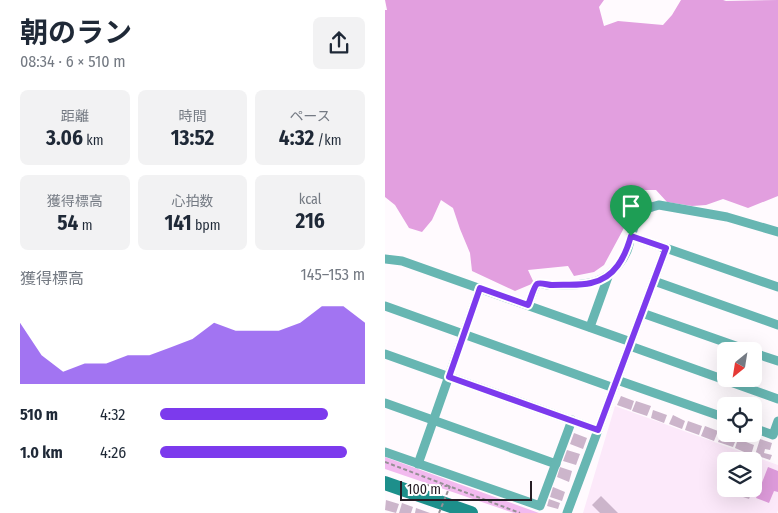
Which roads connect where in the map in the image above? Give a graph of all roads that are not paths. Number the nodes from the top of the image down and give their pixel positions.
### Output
1 (778, 232) edge
2 (631, 236) junction
3 (666, 248) junction
4 (385, 259) edge
5 (609, 274) junction
6 (654, 281) junction
7 (778, 287) edge
8 (480, 288) junction
9 (528, 305) junction
10 (385, 306) edge
11 (642, 313) junction
12 (778, 325) edge
13 (590, 327) junction
14 (464, 334) junction
15 (724, 342) edge
16 (631, 344) junction
17 (385, 354) edge
18 (763, 356) edge
19 (778, 361) edge
20 (449, 377) junction
21 (616, 384) junction
22 (778, 399) edge
23 (385, 402) edge
24 (717, 415) edge
25 (433, 420) junction
26 (572, 420) junction
27 (778, 420) edge
28 (598, 430) junction
29 (762, 431) edge
30 (385, 452) edge
31 (418, 464) junction
32 (556, 464) junction
33 (385, 483) edge
34 (471, 513) edge
35 (567, 513) edge

1 - 2 street
2 - 3 street
2 - 5 street
3 - 6 street
3 - 7 street
4 - 8 street
5 - 9 street
5 - 13 street
6 - 11 street
6 - 12 street
8 - 9 street
8 - 14 street
9 - 13 street
10 - 14 street
11 - 15 street
11 - 16 street
13 - 16 street
14 - 20 street
14 - 21 street
16 - 21 street
16 - 22 street
17 - 20 street
18 - 19 street
20 - 25 street
20 - 26 street
21 - 24 street
21 - 28 street
23 - 25 street
25 - 31 street
25 - 32 street
26 - 28 street
26 - 32 street
27 - 29 street
28 - 35 street
30 - 31 street
31 - 32 street
33 - 34 street

